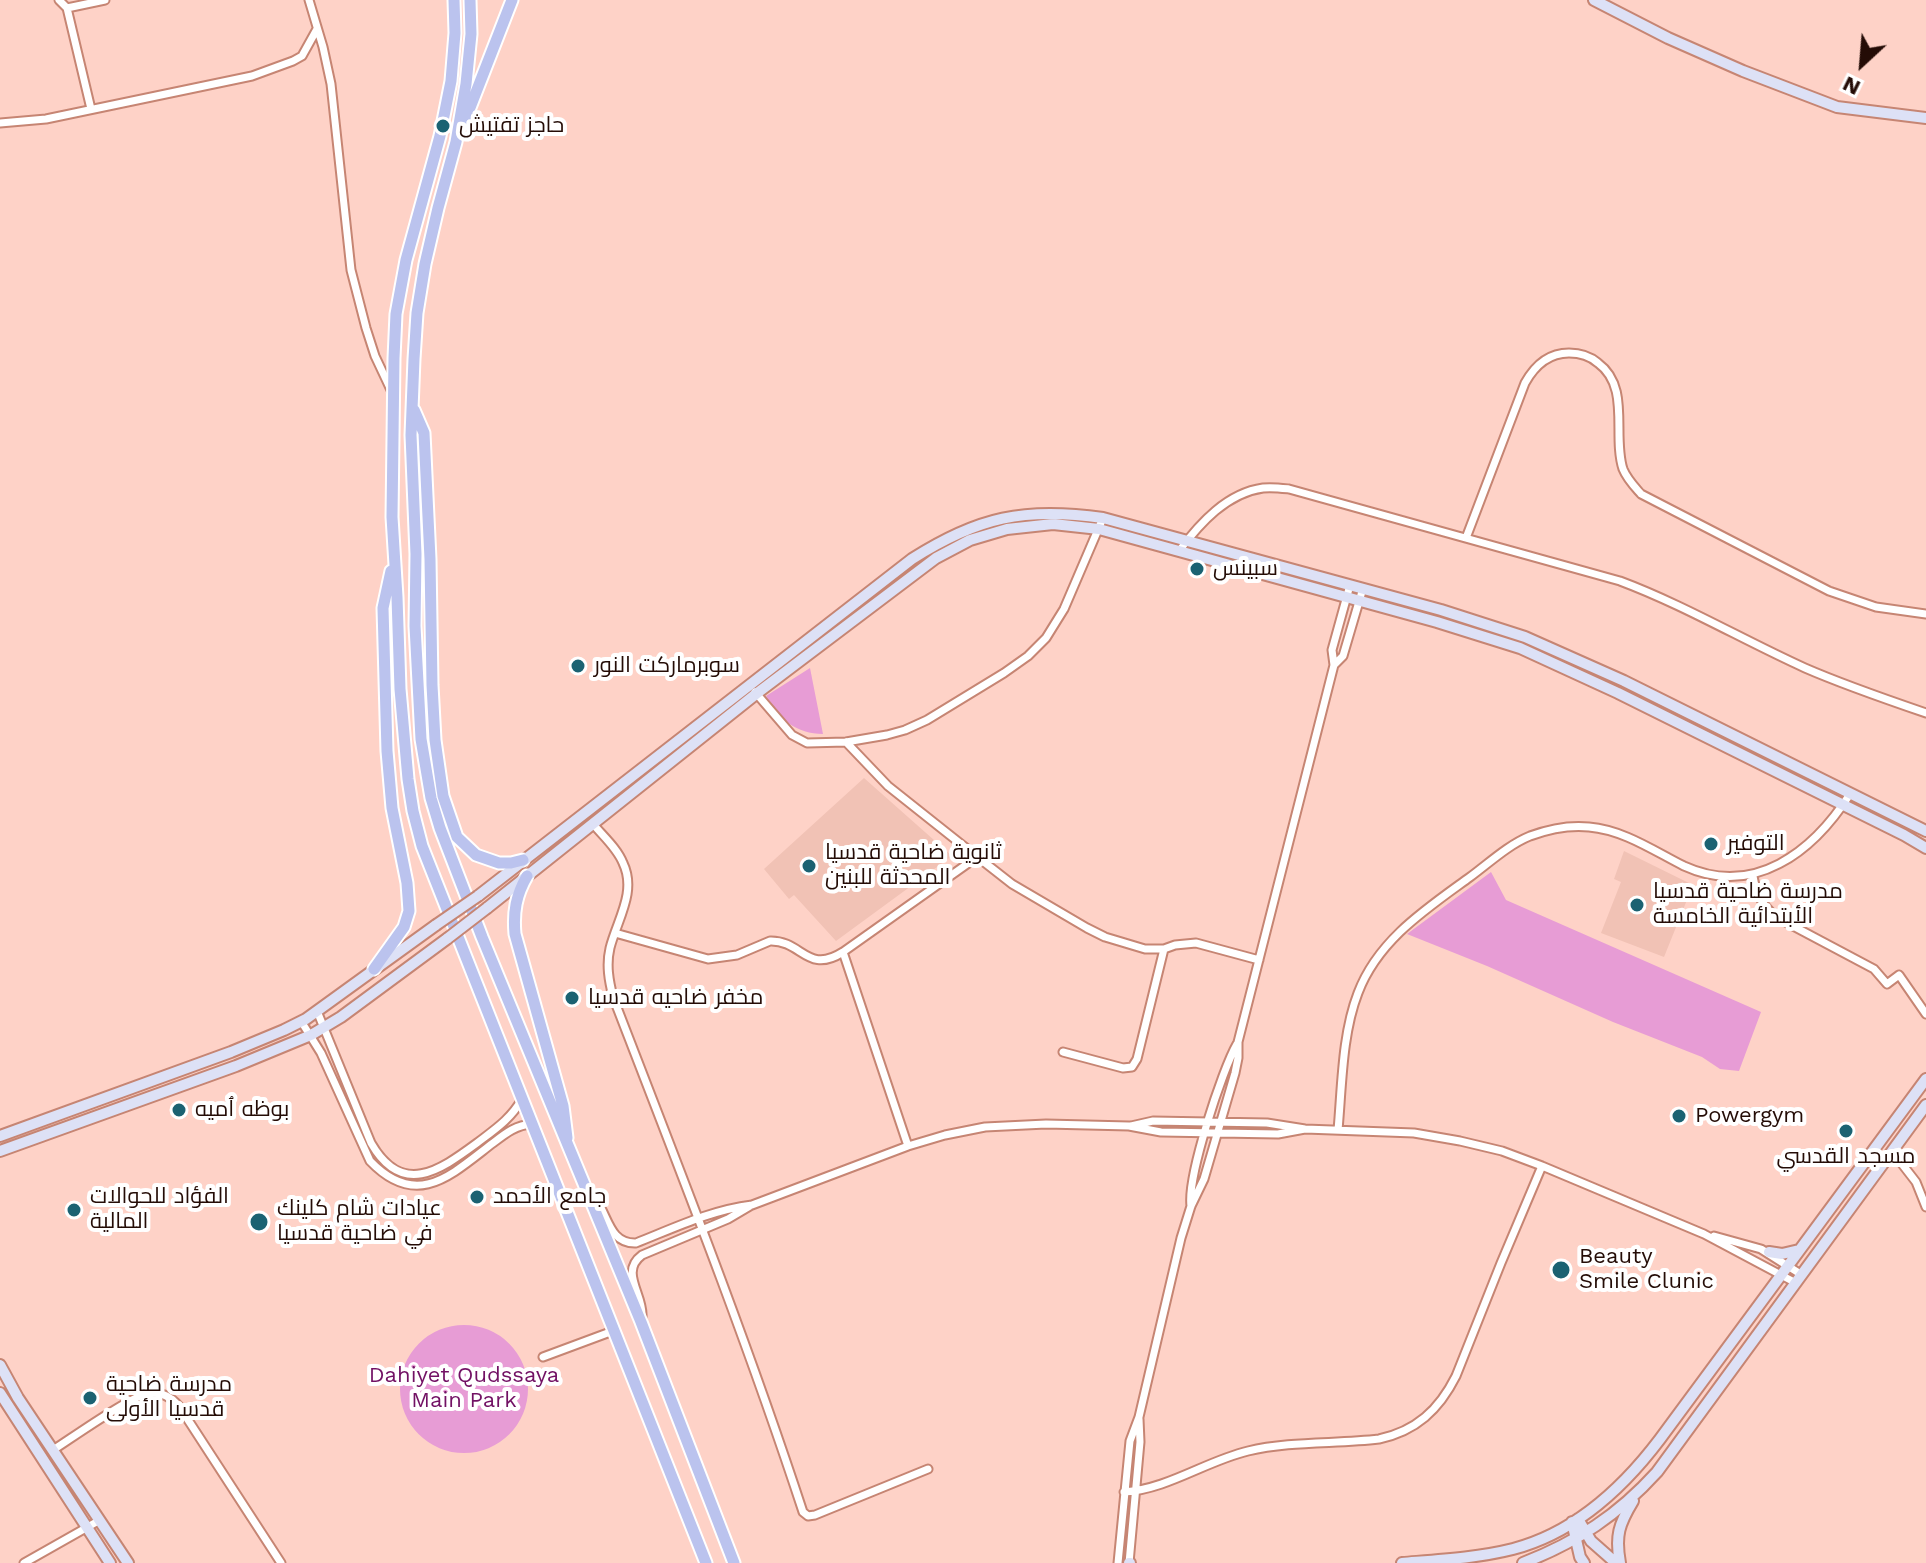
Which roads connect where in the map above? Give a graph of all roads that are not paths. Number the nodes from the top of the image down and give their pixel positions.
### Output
1 (59, 0) edge
2 (105, 0) edge
3 (309, 0) edge
4 (454, 0) edge
5 (470, 0) edge
6 (512, 0) edge
7 (1594, 0) edge
8 (67, 8) junction
9 (317, 29) junction
10 (91, 109) junction
11 (1926, 118) edge
12 (0, 123) edge
13 (456, 142) junction
14 (393, 395) junction
15 (412, 407) junction
16 (1101, 524) junction
17 (1466, 538) junction
18 (1187, 541) junction
19 (1179, 551) junction
20 (394, 559) junction
21 (889, 576) junction
22 (1350, 585) junction
23 (897, 587) junction
24 (1363, 588) junction
25 (1347, 597) junction
26 (1360, 601) junction
27 (1926, 614) edge
28 (1334, 665) junction
29 (748, 685) junction
30 (756, 694) junction
31 (1926, 713) edge
32 (846, 742) junction
33 (1850, 794) junction
34 (1843, 805) junction
35 (593, 824) junction
36 (1926, 831) edge
37 (1926, 848) edge
38 (977, 857) junction
39 (523, 860) junction
40 (527, 876) junction
41 (1753, 876) junction
42 (615, 933) junction
43 (1164, 949) junction
44 (843, 952) junction
45 (1259, 960) junction
46 (374, 969) junction
47 (317, 1011) junction
48 (1926, 1014) edge
49 (301, 1021) junction
50 (324, 1028) junction
51 (311, 1035) junction
52 (1238, 1042) junction
53 (1063, 1052) dead end
54 (1926, 1079) edge
55 (523, 1097) junction
56 (98, 1101) junction
57 (355, 1104) junction
58 (1926, 1105) edge
59 (346, 1108) junction
60 (104, 1114) junction
61 (1208, 1123) junction
62 (1221, 1123) junction
63 (532, 1124) junction
64 (1129, 1126) junction
65 (1305, 1129) junction
66 (1338, 1130) junction
67 (1205, 1132) junction
68 (1218, 1133) junction
69 (0, 1136) edge
70 (567, 1146) junction
71 (908, 1146) junction
72 (0, 1151) edge
73 (1892, 1151) junction
74 (1867, 1159) junction
75 (1542, 1166) junction
76 (1880, 1168) junction
77 (585, 1190) junction
78 (752, 1205) junction
79 (1191, 1206) junction
80 (1926, 1207) edge
81 (698, 1218) junction
82 (703, 1230) junction
83 (1704, 1234) junction
84 (636, 1243) junction
85 (1801, 1249) junction
86 (1769, 1252) junction
87 (642, 1255) junction
88 (1785, 1271) junction
89 (1799, 1279) junction
90 (641, 1322) junction
91 (613, 1331) junction
92 (543, 1357) dead end
93 (0, 1365) edge
94 (0, 1393) edge
95 (1139, 1417) junction
96 (45, 1438) junction
97 (34, 1445) junction
98 (56, 1454) junction
99 (48, 1465) junction
100 (928, 1469) dead end
101 (1135, 1491) junction
102 (1124, 1492) junction
103 (1638, 1492) junction
104 (100, 1520) junction
105 (1575, 1520) junction
106 (88, 1526) junction
107 (1580, 1536) junction
108 (24, 1563) edge
109 (110, 1563) edge
110 (128, 1563) edge
111 (281, 1563) edge
112 (706, 1563) edge
113 (734, 1563) edge
114 (1118, 1563) edge
115 (1129, 1563) edge
116 (1405, 1563) edge
117 (1523, 1563) edge
118 (1584, 1563) edge
119 (1618, 1563) edge

1 - 8 street
2 - 8 street
3 - 9 street
4 - 14 main road
5 - 13 main road
6 - 13 main road
7 - 11 main road
8 - 10 street
9 - 10 street
9 - 14 street
10 - 12 street
13 - 15 main road
14 - 20 main road
15 - 39 main road
15 - 70 main road
16 - 18 main road
16 - 19 main road
16 - 21 main road
16 - 23 main road
16 - 32 street
17 - 18 street
17 - 27 street
17 - 31 street
18 - 19 street
18 - 22 main road
19 - 25 main road
20 - 46 main road
20 - 55 main road
21 - 23 main road
21 - 29 main road
22 - 24 main road
22 - 25 street
23 - 30 main road
24 - 26 street
24 - 33 main road
25 - 26 main road
25 - 28 street
26 - 28 street
26 - 34 main road
28 - 45 street
29 - 30 street
29 - 39 main road
30 - 32 street
30 - 35 main road
32 - 38 street
33 - 34 street
33 - 36 main road
34 - 37 main road
34 - 41 street
35 - 40 main road
35 - 42 street
38 - 43 street
38 - 44 street
39 - 46 main road, bridge
40 - 50 main road, bridge
40 - 70 main road
41 - 48 street
41 - 66 street
42 - 44 street
42 - 81 street
43 - 45 street
43 - 53 street
44 - 71 street
45 - 52 street
46 - 47 main road
47 - 49 main road
47 - 50 street
49 - 51 street
49 - 56 main road
50 - 51 main road
50 - 57 street
51 - 59 street
51 - 60 main road
52 - 61 street
52 - 62 street
54 - 74 main road
55 - 57 street
55 - 63 main road
56 - 60 main road
56 - 69 main road
57 - 59 street
58 - 73 main road
59 - 63 street
60 - 72 main road
61 - 62 street
61 - 64 street
61 - 67 street
62 - 65 street
62 - 68 street
63 - 91 main road
64 - 67 street
64 - 71 street
65 - 66 street
65 - 68 street
66 - 75 street
67 - 68 street
67 - 79 street
68 - 79 street
70 - 77 main road
71 - 78 street
73 - 76 main road
73 - 80 street
74 - 76 main road
74 - 85 main road
75 - 83 street
75 - 101 street
76 - 89 main road
77 - 84 street
77 - 90 main road
78 - 81 street
78 - 82 street
79 - 95 street
81 - 82 street
81 - 84 street
82 - 87 street
82 - 100 street
83 - 86 street
83 - 88 street
84 - 87 street
85 - 86 main road
85 - 88 main road
86 - 88 street
87 - 90 street
88 - 89 street
88 - 105 main road
89 - 103 main road
90 - 113 main road
91 - 92 street
91 - 112 main road
93 - 96 main road
94 - 97 main road
95 - 101 street
95 - 102 street
96 - 97 main road
96 - 98 main road
97 - 99 main road
98 - 99 main road
98 - 104 main road
98 - 111 street
99 - 106 main road
101 - 102 street
101 - 115 street
102 - 114 street
103 - 107 main road
103 - 119 main road
104 - 106 street
104 - 110 main road
105 - 107 main road
105 - 116 main road
106 - 108 street
106 - 109 main road
107 - 117 main road
107 - 118 main road
107 - 119 main road

